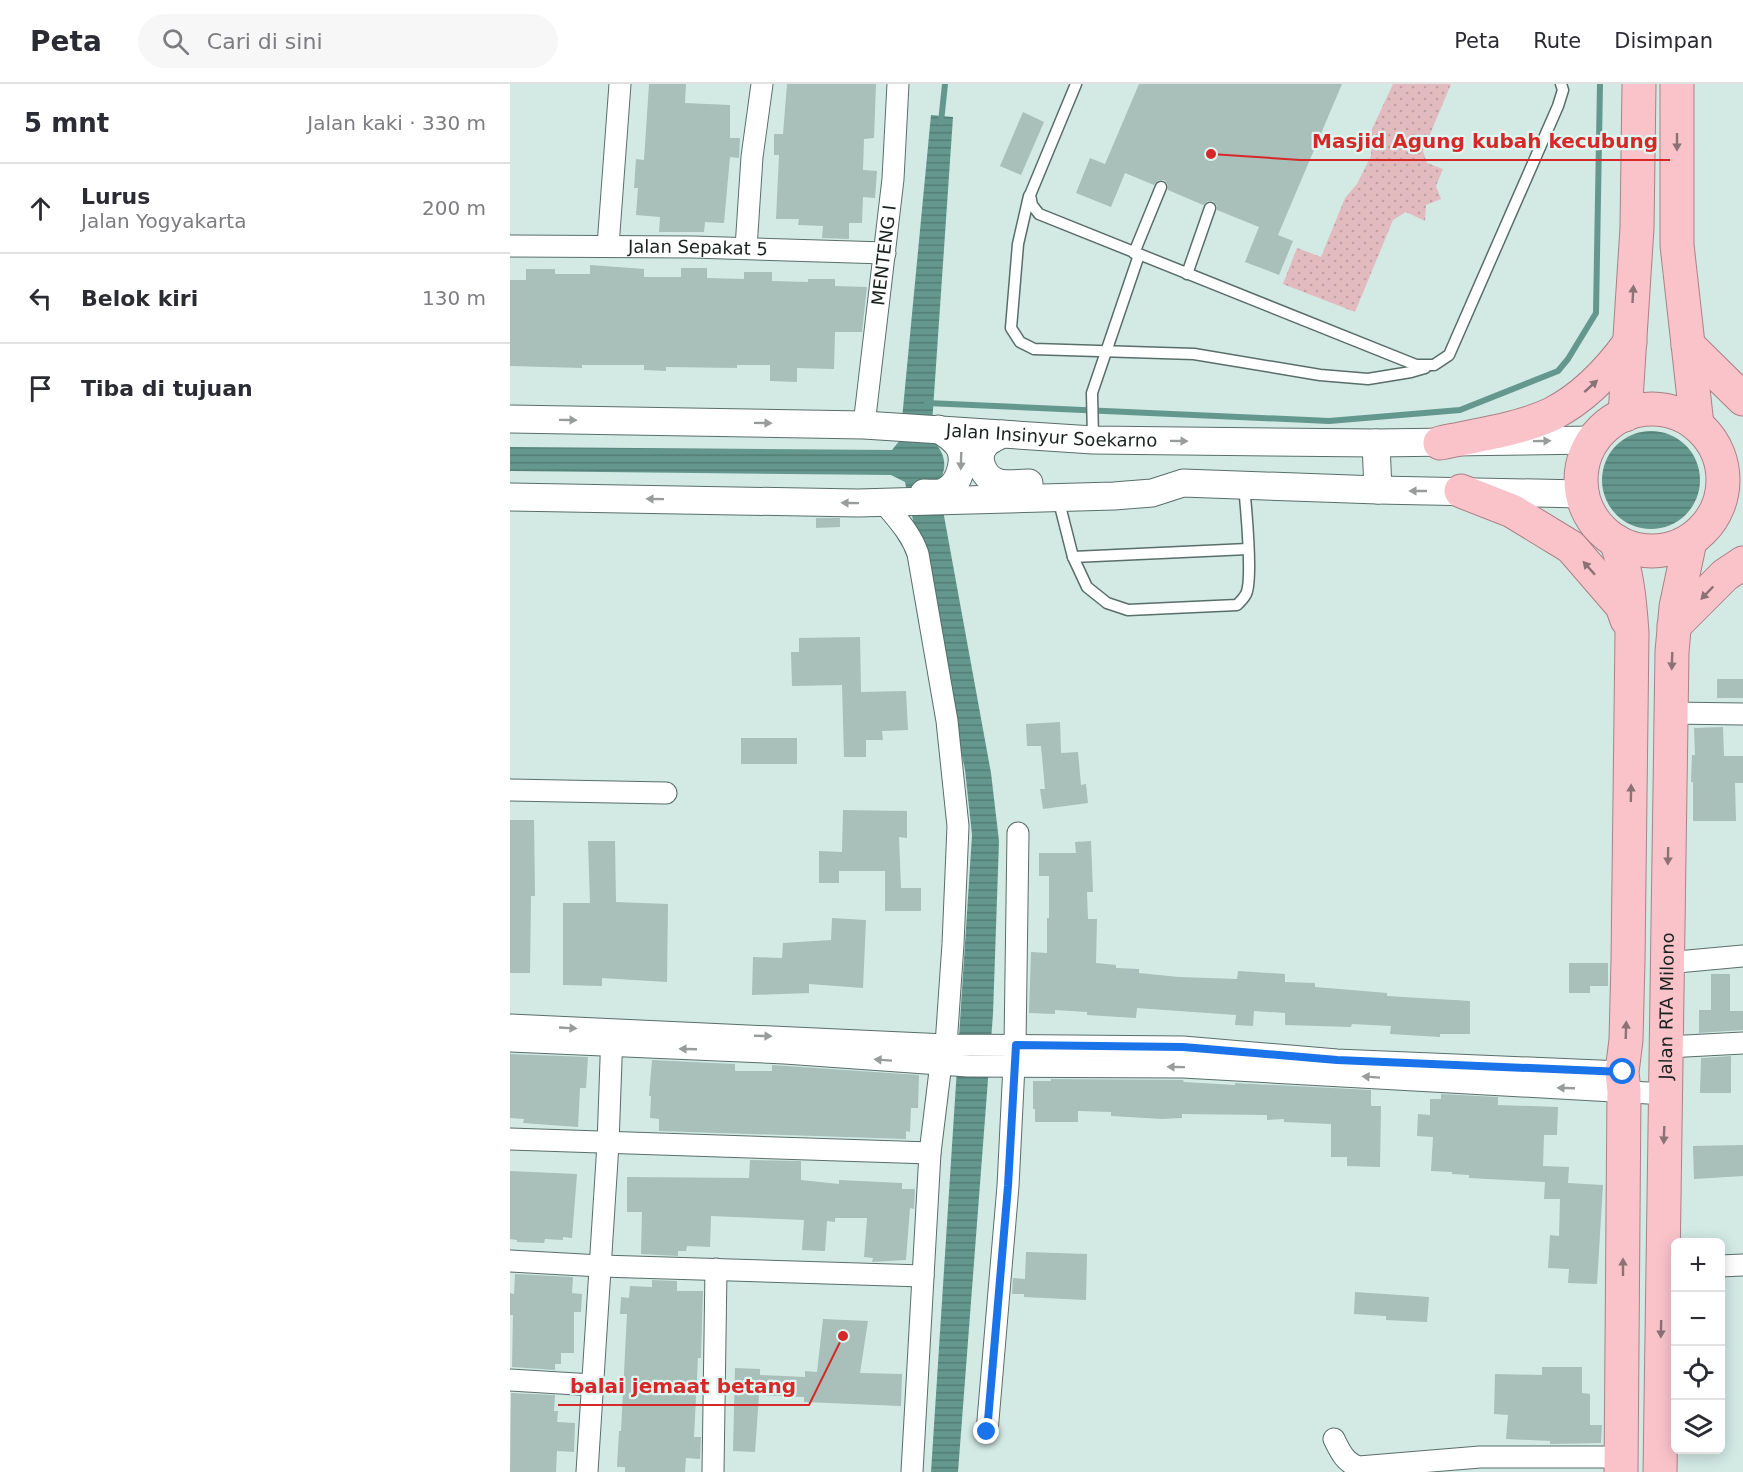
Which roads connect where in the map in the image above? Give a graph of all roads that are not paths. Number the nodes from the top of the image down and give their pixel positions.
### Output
1 (620, 84) edge
2 (762, 84) edge
3 (898, 84) edge
4 (1076, 84) edge
5 (1561, 84) edge
6 (1639, 84) edge
7 (1677, 84) edge
8 (1161, 187) dead end
9 (1030, 195) junction
10 (1210, 208) dead end
11 (510, 246) edge
12 (608, 246) junction
13 (746, 248) junction
14 (885, 253) junction
15 (1137, 254) junction
16 (1187, 274) junction
17 (1630, 342) junction
18 (1688, 345) junction
19 (1106, 351) junction
20 (1434, 365) junction
21 (1743, 399) edge
22 (1625, 415) junction
23 (510, 419) edge
24 (864, 425) junction
25 (935, 429) junction
26 (1093, 432) junction
27 (1703, 432) junction
28 (1002, 434) junction
29 (1593, 440) junction
30 (1376, 443) junction
31 (1440, 443) junction
32 (1743, 445) edge
33 (1183, 483) junction
34 (1244, 486) junction
35 (1378, 490) junction
36 (1461, 491) junction
37 (1582, 494) junction
38 (510, 497) edge
39 (959, 497) junction
40 (1059, 498) junction
41 (900, 499) junction
42 (1729, 510) edge
43 (1690, 541) junction
44 (1616, 542) junction
45 (1248, 549) junction
46 (1073, 557) junction
47 (1743, 563) edge
48 (1674, 626) junction
49 (1632, 633) junction
50 (1671, 713) junction
51 (1743, 714) edge
52 (510, 790) edge
53 (666, 793) dead end
54 (1018, 833) dead end
55 (1743, 956) edge
56 (1666, 963) junction
57 (510, 1025) edge
58 (611, 1038) junction
59 (510, 1041) edge
60 (1743, 1043) edge
61 (1009, 1045) junction
62 (1667, 1047) junction
63 (943, 1054) junction
64 (968, 1056) junction
65 (1007, 1067) junction
66 (1623, 1082) junction
67 (1665, 1094) junction
68 (510, 1139) edge
69 (608, 1143) junction
70 (930, 1153) junction
71 (510, 1261) edge
72 (1743, 1265) edge
73 (601, 1266) junction
74 (1725, 1266) edge
75 (716, 1269) junction
76 (1669, 1269) edge
77 (923, 1276) junction
78 (510, 1380) edge
79 (592, 1385) junction
80 (1623, 1404) junction
81 (1660, 1404) junction
82 (987, 1432) dead end
83 (1334, 1439) dead end
84 (1621, 1464) edge
85 (587, 1472) edge
86 (713, 1472) edge
87 (912, 1472) edge
88 (1660, 1472) edge

1 - 12 street
2 - 13 street
3 - 14 street, MENTENG I
4 - 9 lane
5 - 20 lane
17 -> 6 highway
7 -> 18 highway
8 - 15 lane
9 - 15 lane
9 - 19 lane
10 - 16 lane
11 - 12 street, Jalan Sepakat 5
12 - 13 street, Jalan Sepakat 5
13 - 14 street, Jalan Sepakat 5
14 - 24 street, MENTENG I
15 - 16 lane
15 - 19 lane
16 - 20 lane
17 - 22 highway
31 -> 17 highway
18 - 21 highway
18 - 27 highway
19 - 20 lane
19 - 26 lane
22 - 27 highway
22 - 29 highway
23 -> 24 street, Jalan Insinyur Soekarno
24 - 25 street, Jalan Insinyur Soekarno
25 - 28 street, Jalan Insinyur Soekarno
25 -> 39 street
26 - 28 street, Jalan Insinyur Soekarno
26 -> 30 street, Jalan Insinyur Soekarno
27 - 32 highway
27 - 42 highway
28 - 33 street
31 -> 29 street, Jalan Insinyur Soekarno
29 - 37 highway
30 - 31 street, Jalan Insinyur Soekarno
30 - 35 street
33 - 34 street
33 - 40 street
34 - 35 street
34 - 45 lane
36 -> 35 street
36 - 37 street
49 -> 36 highway
37 - 44 highway
41 -> 38 street
39 - 40 street
39 - 41 street
40 - 46 lane
41 - 63 street
42 - 43 highway
43 - 44 highway
43 - 48 highway, Jalan RTA Milono
44 - 49 highway, Jalan RTA Milono
45 - 46 lane
45 - 46 lane
47 -> 48 highway
48 -> 50 highway, Jalan RTA Milono
66 -> 49 highway, Jalan RTA Milono
50 - 51 street
50 -> 56 highway, Jalan RTA Milono
52 - 53 street
54 - 61 street
55 - 56 street
56 - 62 highway, Jalan RTA Milono
57 -> 58 street
58 - 59 street
58 - 63 street
58 - 69 street
60 - 62 street
61 - 64 street
61 - 65 street
61 - 66 street
62 - 67 highway, Jalan RTA Milono
63 - 64 street
63 - 70 street
64 - 65 street
66 -> 65 street
65 - 82 street
66 - 67 street
80 -> 66 highway, Jalan RTA Milono
67 -> 76 highway, Jalan RTA Milono
68 - 69 street
69 - 70 street
69 - 73 street
70 - 77 street
71 - 73 street
72 - 74 street
73 - 75 street
73 - 79 street
75 - 77 street
75 - 86 street
76 -> 81 highway, Jalan RTA Milono
77 - 87 street
78 - 79 street
79 - 85 street
80 - 81 highway
80 - 84 highway, Jalan RTA Milono
81 - 88 highway, Jalan RTA Milono
83 - 84 street

